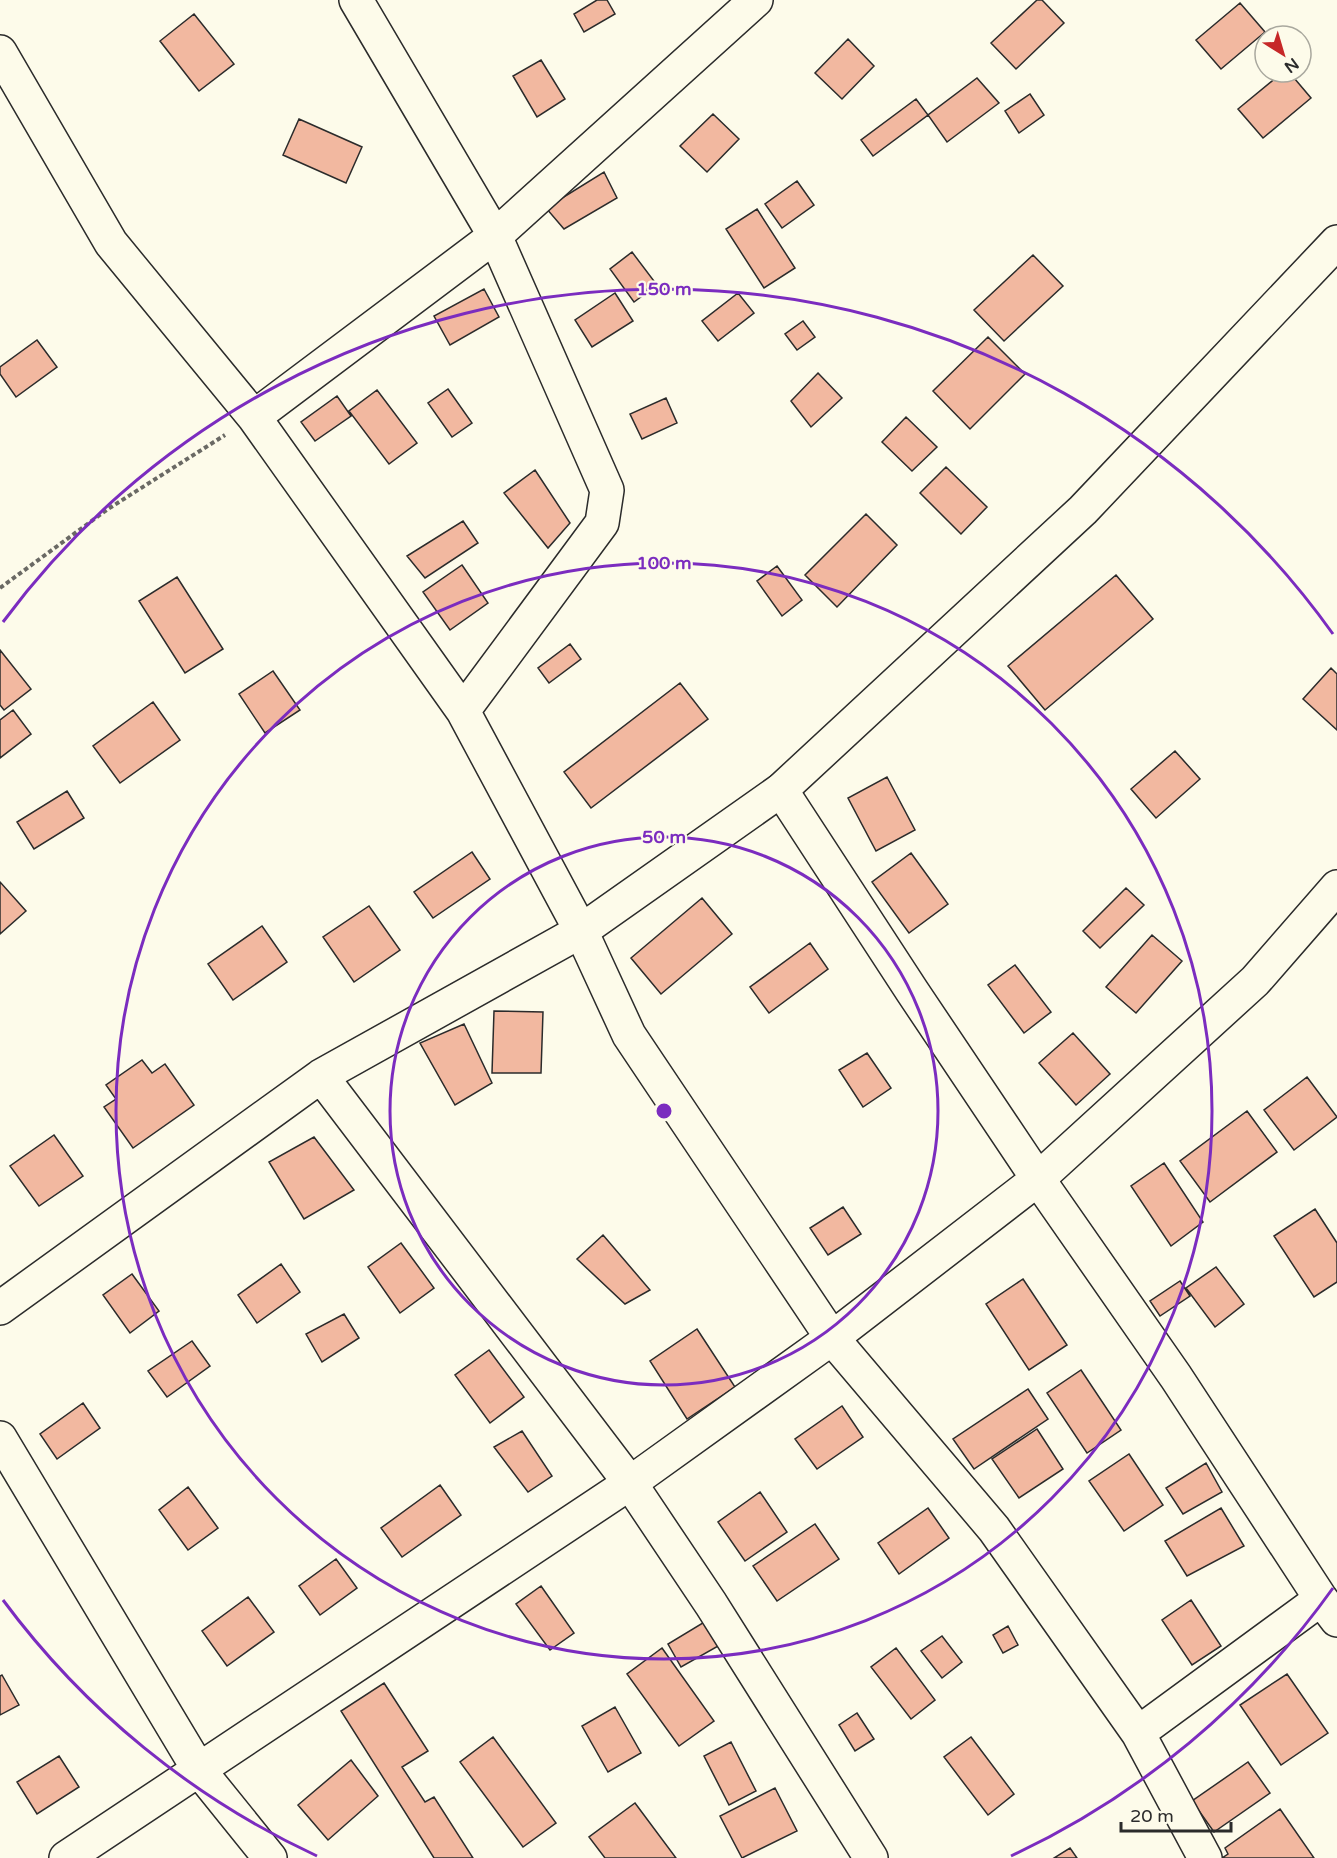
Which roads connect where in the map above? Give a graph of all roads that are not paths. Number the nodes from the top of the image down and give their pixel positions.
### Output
1 (356, 0) edge
2 (756, 0) edge
3 (0, 52) edge
4 (495, 236) junction
5 (1337, 242) edge
6 (254, 417) junction
7 (463, 711) junction
8 (781, 790) junction
9 (1337, 887) edge
10 (581, 932) junction
11 (321, 1076) junction
12 (1038, 1179) junction
13 (0, 1308) edge
14 (832, 1338) junction
15 (0, 1438) edge
16 (630, 1483) junction
17 (1329, 1609) edge
18 (1138, 1733) junction
19 (199, 1770) junction
20 (66, 1858) edge
21 (270, 1858) edge
22 (871, 1858) edge
23 (1205, 1858) edge

1 - 4 street
2 - 4 street
3 - 6 street
4 - 6 street
4 - 7 street
5 - 8 street
6 - 7 street
7 - 10 street
8 - 10 street
8 - 12 street
9 - 12 street
10 - 11 street
10 - 14 street
11 - 13 street
11 - 16 street
12 - 14 street
12 - 17 street
14 - 16 street
14 - 18 street
15 - 19 street
16 - 19 street
16 - 22 street
17 - 18 street
18 - 23 street
19 - 20 street
19 - 21 street

